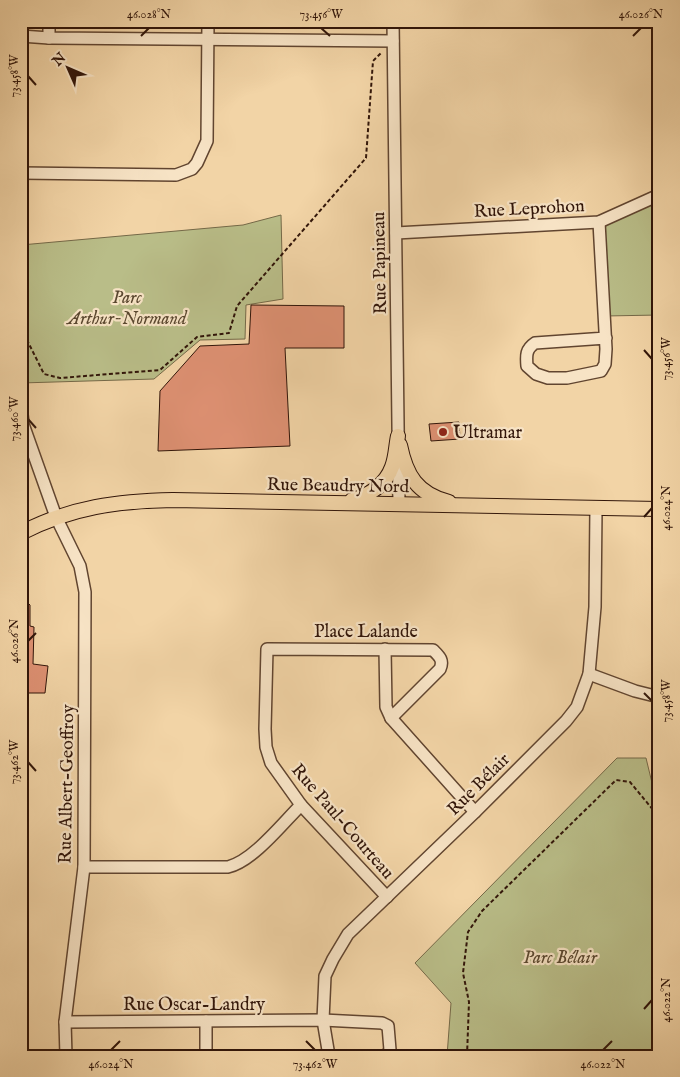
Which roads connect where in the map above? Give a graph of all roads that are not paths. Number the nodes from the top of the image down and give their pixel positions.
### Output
1 (49, 21) edge
2 (208, 21) edge
3 (394, 21) edge
4 (21, 36) edge
5 (49, 38) junction
6 (208, 40) junction
7 (393, 42) junction
8 (21, 172) edge
9 (659, 195) edge
10 (598, 222) junction
11 (396, 233) junction
12 (606, 338) junction
13 (21, 405) edge
14 (398, 436) junction
15 (322, 503) junction
16 (399, 505) junction
17 (461, 506) junction
18 (596, 508) junction
19 (659, 508) edge
20 (56, 518) junction
21 (21, 533) edge
22 (266, 648) joint
23 (385, 649) junction
24 (589, 674) junction
25 (659, 697) edge
26 (392, 718) junction
27 (301, 805) junction
28 (476, 812) junction
29 (84, 867) junction
30 (387, 897) junction
31 (323, 1020) junction
32 (206, 1021) junction
33 (65, 1022) junction
34 (66, 1056) edge
35 (206, 1056) edge
36 (329, 1056) edge
37 (386, 1056) edge

1 - 5 street
2 - 6 street
3 - 7 street, Rue Papineau
4 - 5 street
5 - 6 street
6 - 7 street
6 - 8 street
7 - 11 street, Rue Papineau
9 - 10 street, Rue Leprohon
10 - 11 street, Rue Leprohon
10 - 12 street
11 - 14 street, Rue Papineau
12 - 12 street
13 - 20 street, Rue Albert-Geoffroy
14 - 15 main road
14 - 16 street, Rue Papineau
14 - 17 main road
15 - 16 main road, Rue Beaudry Nord
15 - 20 main road, Rue Beaudry Nord
16 - 17 main road, Rue Beaudry Nord
17 - 18 main road, Rue Beaudry Nord
18 - 19 main road, Rue Beaudry Nord
18 - 24 street, Rue Bélair
20 - 21 main road, Rue Beaudry Nord
20 - 29 street, Rue Albert-Geoffroy
22 - 23 street, Place Lalande
22 - 27 street, Rue Paul-Courteau
23 - 26 street
23 - 26 street, Place Lalande
24 - 25 street
24 - 28 street, Rue Bélair
26 - 28 street
27 - 29 street
27 - 30 street, Rue Paul-Courteau
28 - 30 street, Rue Bélair
29 - 33 street, Rue Albert-Geoffroy
30 - 31 street, Rue Bélair
31 - 32 street, Rue Oscar-Landry
31 - 36 street, Rue Bélair
31 - 37 street, Rue Oscar-Landry
32 - 33 street, Rue Oscar-Landry
32 - 35 street
33 - 34 street, Rue Albert-Geoffroy

